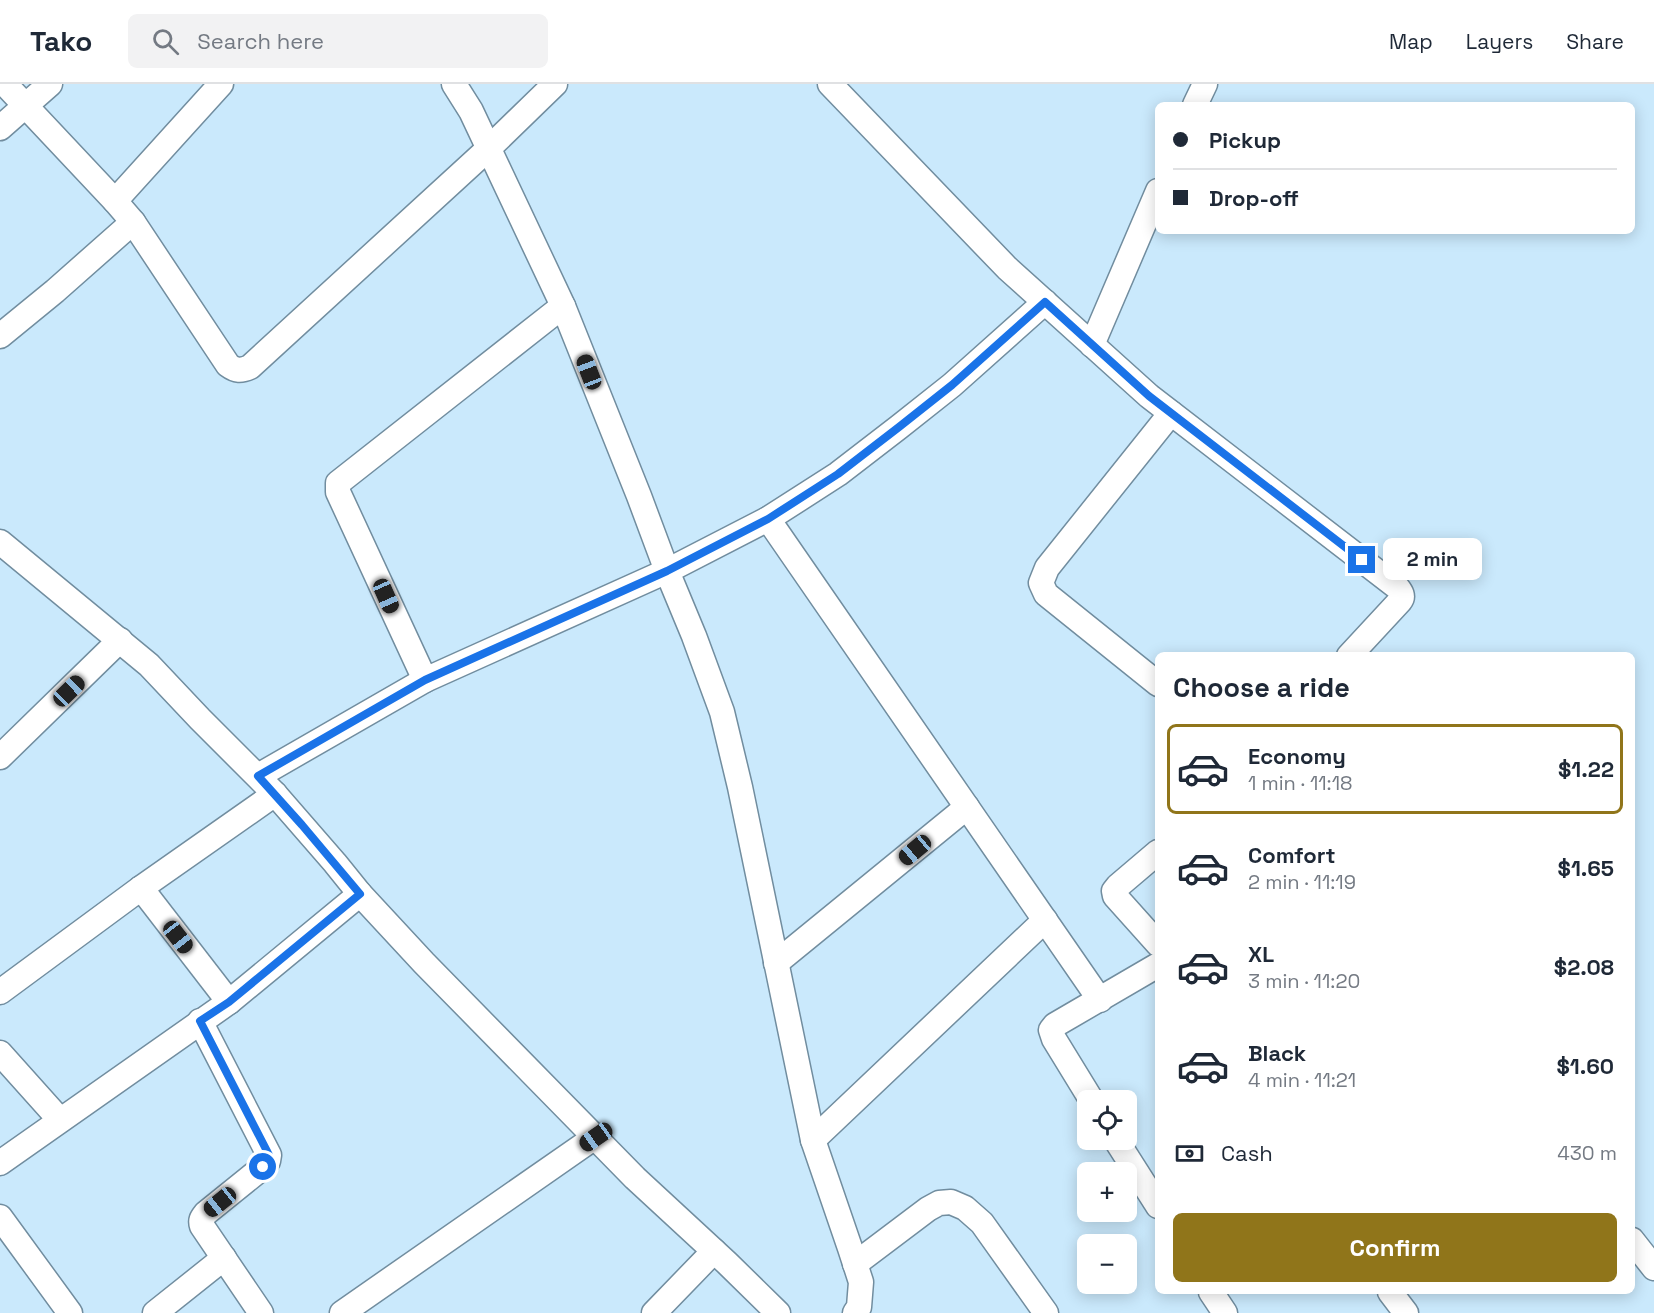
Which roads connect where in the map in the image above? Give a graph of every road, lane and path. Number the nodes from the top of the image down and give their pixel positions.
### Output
1 (5, 84) edge
2 (50, 84) edge
3 (222, 84) edge
4 (454, 84) edge
5 (555, 84) edge
6 (830, 84) edge
7 (1204, 84) edge
8 (1197, 102) edge
9 (25, 105) junction
10 (0, 128) edge
11 (488, 149) junction
12 (1155, 198) edge
13 (115, 201) junction
14 (133, 222) junction
15 (1045, 302) junction
16 (563, 306) junction
17 (0, 336) edge
18 (1092, 345) junction
19 (1171, 413) junction
20 (768, 519) junction
21 (0, 542) edge
22 (667, 571) junction
23 (120, 640) junction
24 (1353, 652) edge
25 (425, 680) junction
26 (1155, 682) edge
27 (0, 757) edge
28 (258, 776) junction
29 (275, 794) junction
30 (967, 807) junction
31 (1155, 855) edge
32 (141, 888) junction
33 (360, 894) junction
34 (1045, 920) junction
35 (1155, 941) edge
36 (776, 963) junction
37 (1155, 967) edge
38 (0, 992) edge
39 (1100, 1000) junction
40 (229, 1002) junction
41 (200, 1021) junction
42 (0, 1053) edge
43 (1085, 1090) edge
44 (60, 1120) junction
45 (596, 1137) junction
46 (813, 1140) junction
47 (1122, 1150) edge
48 (0, 1163) edge
49 (1155, 1201) edge
50 (0, 1217) edge
51 (1635, 1244) edge
52 (714, 1251) junction
53 (224, 1258) junction
54 (855, 1264) junction
55 (1654, 1268) edge
56 (1212, 1294) edge
57 (1392, 1294) edge
58 (70, 1313) edge
59 (155, 1313) edge
60 (261, 1313) edge
61 (342, 1313) edge
62 (654, 1313) edge
63 (778, 1313) edge
64 (855, 1313) edge
65 (1046, 1313) edge
66 (1224, 1313) edge
67 (1406, 1313) edge

1 - 9 street
2 - 9 street
3 - 13 street
4 - 11 street
5 - 11 street
6 - 15 street
7 - 8 street
9 - 10 street
9 - 13 street
11 - 14 street
11 - 16 street
12 - 18 street
13 - 14 street
14 - 17 street
15 - 18 street
15 - 20 street
16 - 22 street
16 - 25 street
18 - 19 street
19 - 24 street
19 - 26 street
20 - 22 street
20 - 30 street
21 - 23 street
22 - 25 street
22 - 36 street
23 - 27 street
23 - 28 street
25 - 28 street
28 - 29 street
29 - 32 street
29 - 33 street
30 - 34 street
30 - 36 street
31 - 35 street
32 - 38 street
32 - 40 street
33 - 40 street
33 - 45 street
34 - 39 street
34 - 46 street
36 - 46 street
37 - 39 street
39 - 43 street
40 - 41 street
41 - 44 street
41 - 53 street
42 - 44 street
44 - 48 street
45 - 52 street
45 - 61 street
46 - 54 street
47 - 49 street
50 - 58 street
51 - 55 street
52 - 62 street
52 - 63 street
53 - 59 street
53 - 60 street
54 - 64 street
54 - 65 street
56 - 66 street
57 - 67 street

